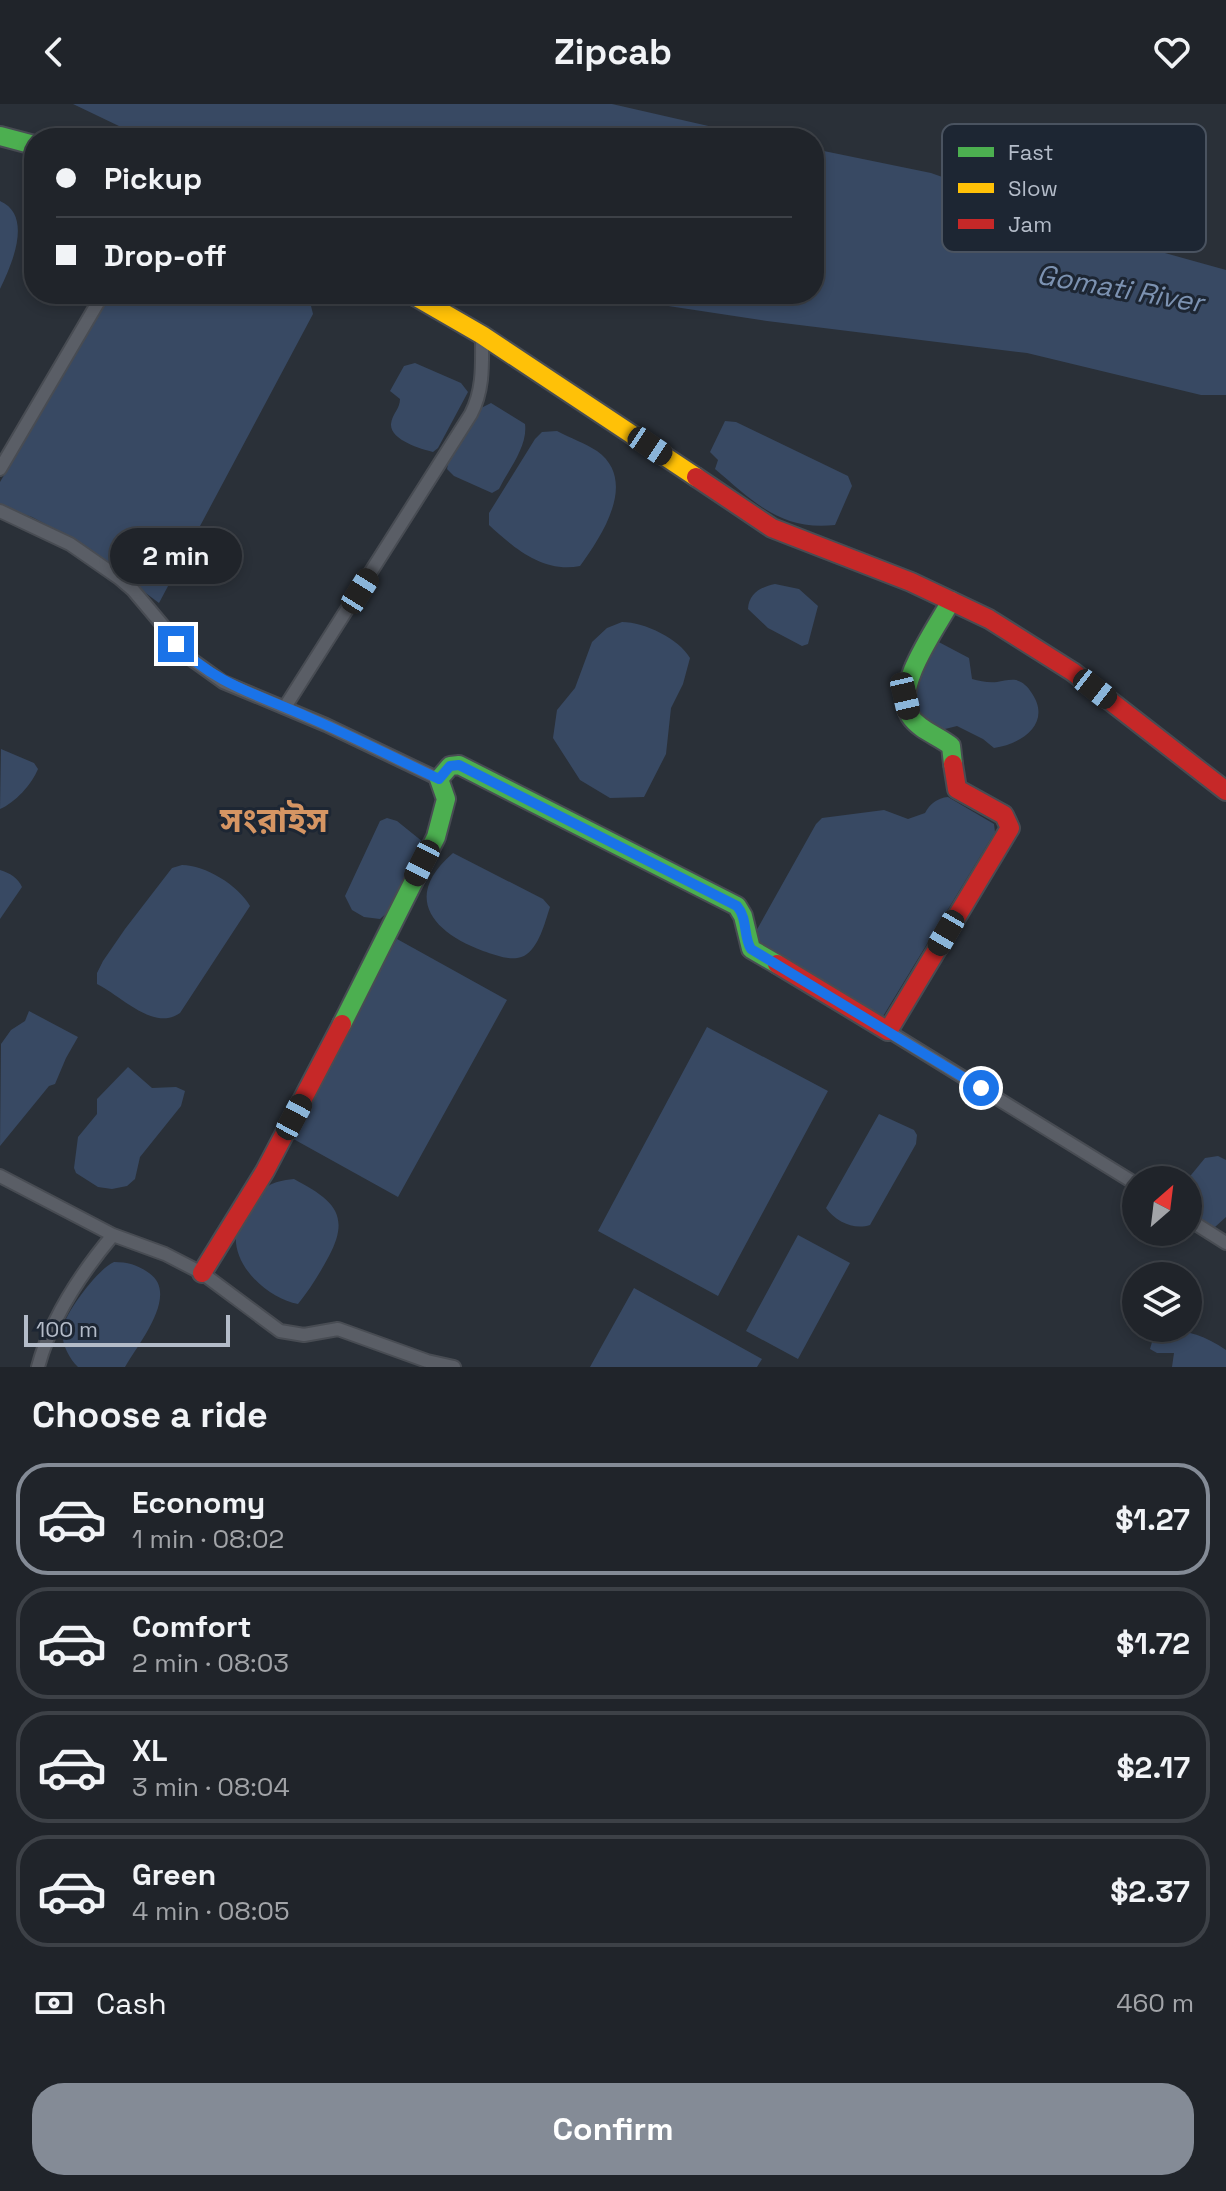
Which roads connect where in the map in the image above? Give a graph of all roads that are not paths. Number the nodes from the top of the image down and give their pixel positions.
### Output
1 (0, 136) edge
2 (24, 142) edge
3 (97, 304) edge
4 (428, 304) edge
5 (482, 335) junction
6 (0, 469) edge
7 (0, 511) edge
8 (951, 601) junction
9 (285, 707) junction
10 (439, 779) junction
11 (1226, 791) edge
12 (888, 1031) junction
13 (1122, 1175) edge
14 (0, 1176) edge
15 (1202, 1228) edge
16 (113, 1235) junction
17 (1226, 1243) edge
18 (202, 1273) junction
19 (38, 1367) edge
20 (454, 1367) edge

1 - 2 street
3 - 6 street
4 - 5 street
5 - 8 street
5 - 9 street
7 - 9 street
8 - 11 street
8 - 12 street
9 - 10 street
10 - 12 street
10 - 18 street
12 - 13 street
14 - 16 street
15 - 17 street
16 - 18 street
16 - 19 street
18 - 20 street

